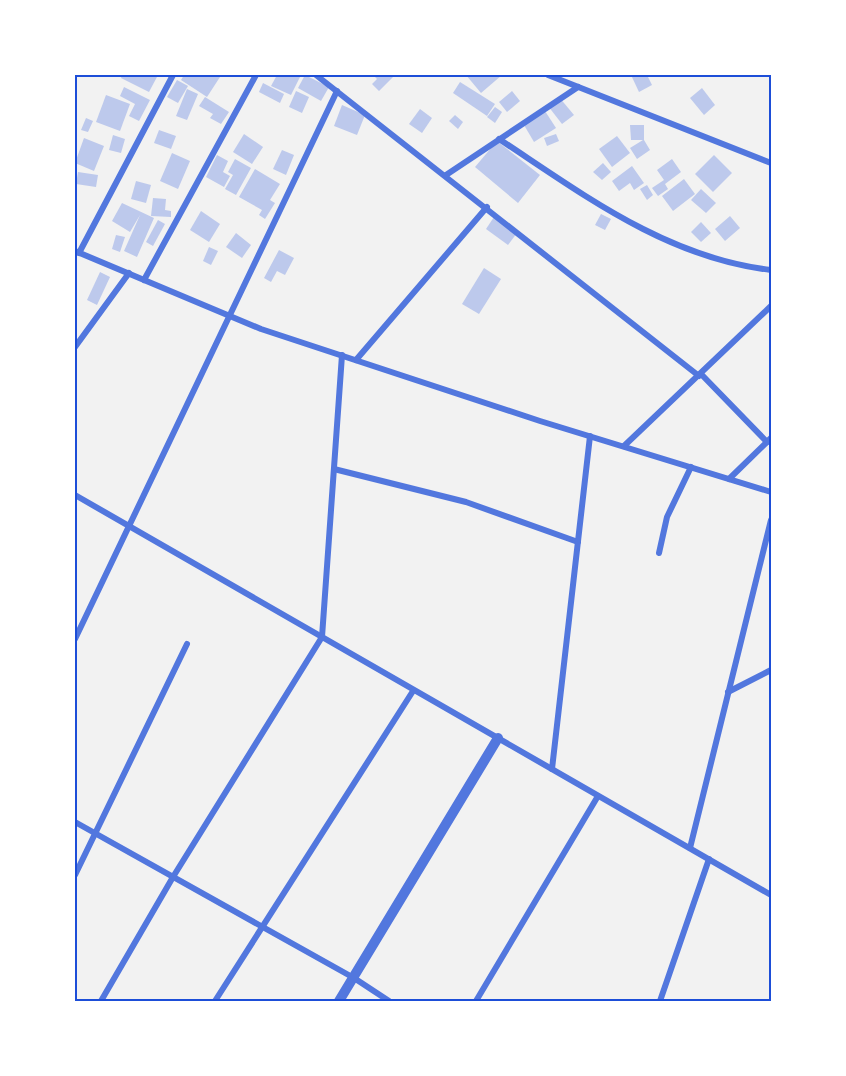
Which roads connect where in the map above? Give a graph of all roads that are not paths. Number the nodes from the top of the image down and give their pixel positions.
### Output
1 (173, 75) edge
2 (256, 75) edge
3 (316, 75) edge
4 (548, 75) edge
5 (578, 87) junction
6 (337, 91) junction
7 (499, 139) junction
8 (771, 163) edge
9 (446, 175) junction
10 (487, 207) junction
11 (77, 252) edge
12 (771, 270) edge
13 (129, 273) junction
14 (144, 280) junction
15 (771, 306) edge
16 (230, 316) junction
17 (75, 347) edge
18 (342, 356) junction
19 (356, 360) junction
20 (700, 375) junction
21 (590, 436) junction
22 (769, 440) edge
23 (624, 446) junction
24 (691, 467) junction
25 (334, 469) junction
26 (729, 479) junction
27 (771, 492) edge
28 (75, 495) edge
29 (771, 520) edge
30 (128, 526) junction
31 (578, 543) junction
32 (659, 553) dead end
33 (322, 637) junction
34 (75, 639) edge
35 (187, 644) dead end
36 (771, 670) edge
37 (413, 692) junction
38 (728, 692) junction
39 (498, 738) junction
40 (552, 769) junction
41 (598, 796) junction
42 (75, 822) edge
43 (94, 832) junction
44 (690, 848) junction
45 (709, 859) junction
46 (75, 874) edge
47 (173, 877) junction
48 (771, 895) edge
49 (263, 927) junction
50 (354, 978) junction
51 (480, 1000) edge
52 (101, 1001) edge
53 (215, 1001) edge
54 (339, 1001) edge
55 (389, 1001) edge
56 (660, 1001) edge

1 - 11 street
2 - 14 street
3 - 6 street
4 - 5 street
5 - 7 street
5 - 8 street
6 - 9 street
6 - 16 street
7 - 9 street
7 - 12 street
9 - 10 street
10 - 19 street
10 - 20 street
11 - 13 street
13 - 14 street
13 - 17 street
14 - 16 street
15 - 20 street
16 - 18 street
16 - 30 street
18 - 19 street
18 - 25 street
19 - 21 street
20 - 22 street
20 - 23 street
21 - 23 street
21 - 31 street
22 - 26 street
23 - 24 street
24 - 26 street
24 - 32 street
25 - 31 street
25 - 33 street
26 - 27 street
28 - 30 street
29 - 38 street
30 - 33 street
30 - 34 street
31 - 40 street
33 - 37 street
33 - 47 street
35 - 43 street
36 - 38 street
37 - 39 street
37 - 49 street
38 - 44 street
39 - 40 street
39 - 50 street
40 - 41 street
41 - 44 street
41 - 51 street
42 - 43 street
43 - 46 street
43 - 47 street
44 - 45 street
45 - 48 street
45 - 56 street
47 - 49 street
47 - 52 street
49 - 50 street
49 - 53 street
50 - 54 street
50 - 55 street

